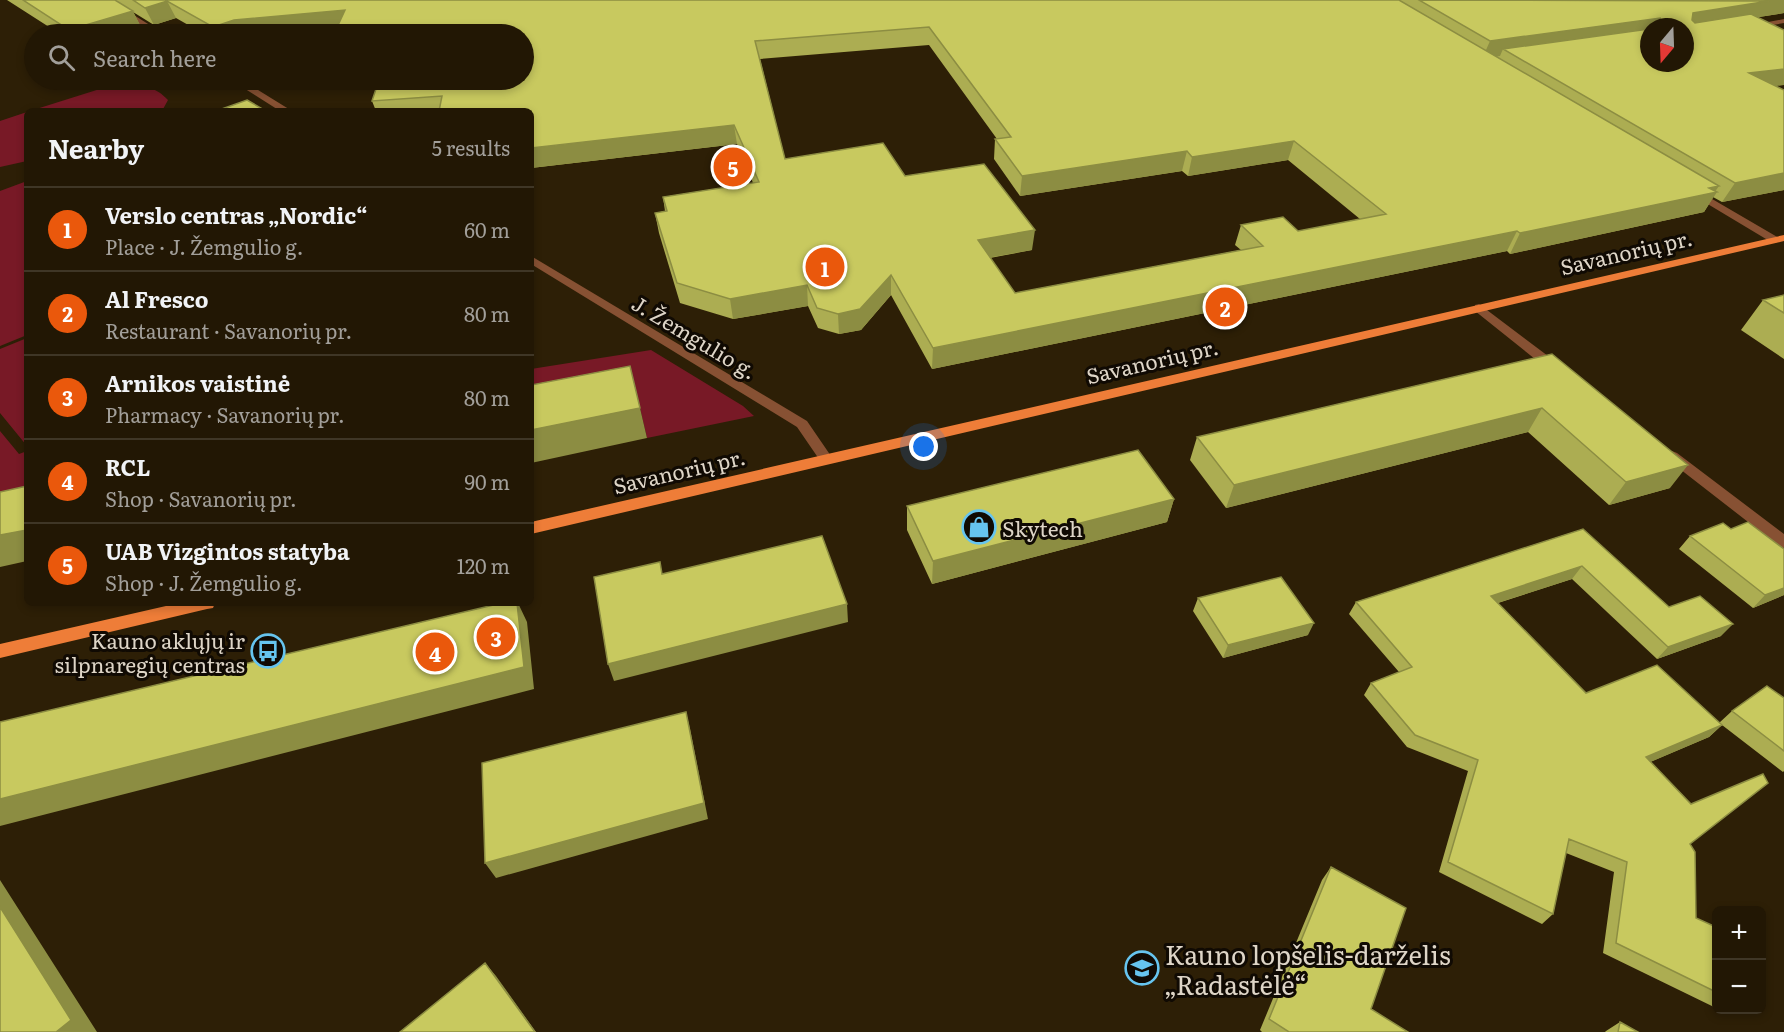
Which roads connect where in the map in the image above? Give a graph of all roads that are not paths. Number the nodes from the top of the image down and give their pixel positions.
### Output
1 (104, 0) edge
2 (1784, 21) edge
3 (144, 24) edge
4 (1746, 27) edge
5 (253, 90) edge
6 (283, 108) edge
7 (1684, 186) edge
8 (1779, 239) edge
9 (534, 261) edge
10 (1479, 308) junction
11 (1570, 379) edge
12 (1659, 446) edge
13 (826, 459) junction
14 (534, 527) edge
15 (1784, 542) edge
16 (194, 606) edge
17 (0, 651) edge

1 - 3 street
2 - 4 street
5 - 6 street
7 - 8 street
8 - 10 main road, Savanorių pr.
9 - 13 street, J. Žemgulio g.
10 - 11 street
10 - 13 main road, Savanorių pr.
12 - 15 street
13 - 14 main road, Savanorių pr.
16 - 17 main road

